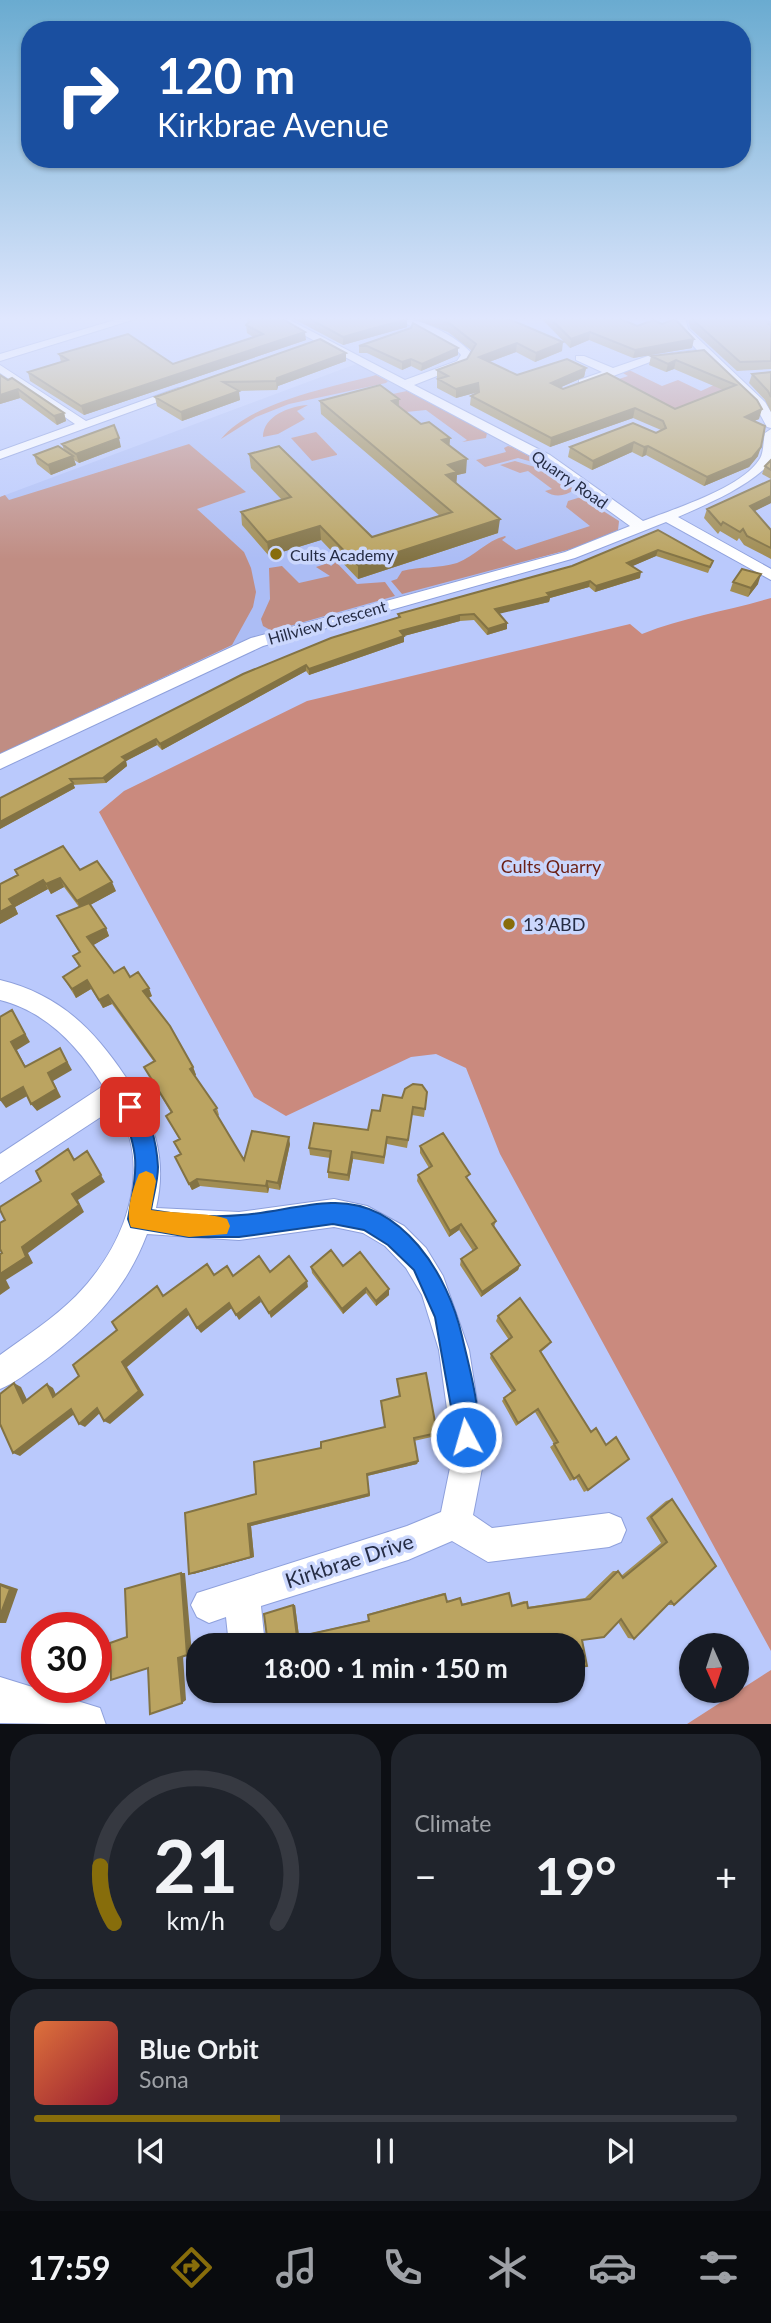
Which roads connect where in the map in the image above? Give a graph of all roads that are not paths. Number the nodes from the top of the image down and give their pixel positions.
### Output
1 (43, 397) edge
2 (164, 397) edge
3 (436, 397) edge
4 (753, 397) edge
5 (771, 424) edge
6 (84, 425) junction
7 (771, 433) edge
8 (0, 455) edge
9 (667, 517) junction
10 (641, 527) junction
11 (771, 575) edge
12 (0, 762) edge
13 (0, 990) edge
14 (120, 1090) junction
15 (0, 1170) edge
16 (139, 1219) junction
17 (0, 1374) edge
18 (455, 1523) junction
19 (609, 1530) dead end
20 (242, 1595) junction
21 (209, 1605) dead end
22 (246, 1633) edge
23 (0, 1700) edge
24 (83, 1724) edge

1 - 6 street
2 - 6 street
3 - 10 street, Quarry Road
4 - 5 street
6 - 8 street
7 - 9 street, Hillview Crescent
9 - 10 street, Hillview Crescent
9 - 11 street
10 - 12 street, Hillview Crescent
13 - 14 street
14 - 15 street
14 - 16 street
16 - 17 street
16 - 18 street
18 - 19 street
18 - 20 street, Kirkbrae Drive
20 - 21 street, Kirkbrae Drive
20 - 22 street
23 - 24 street

